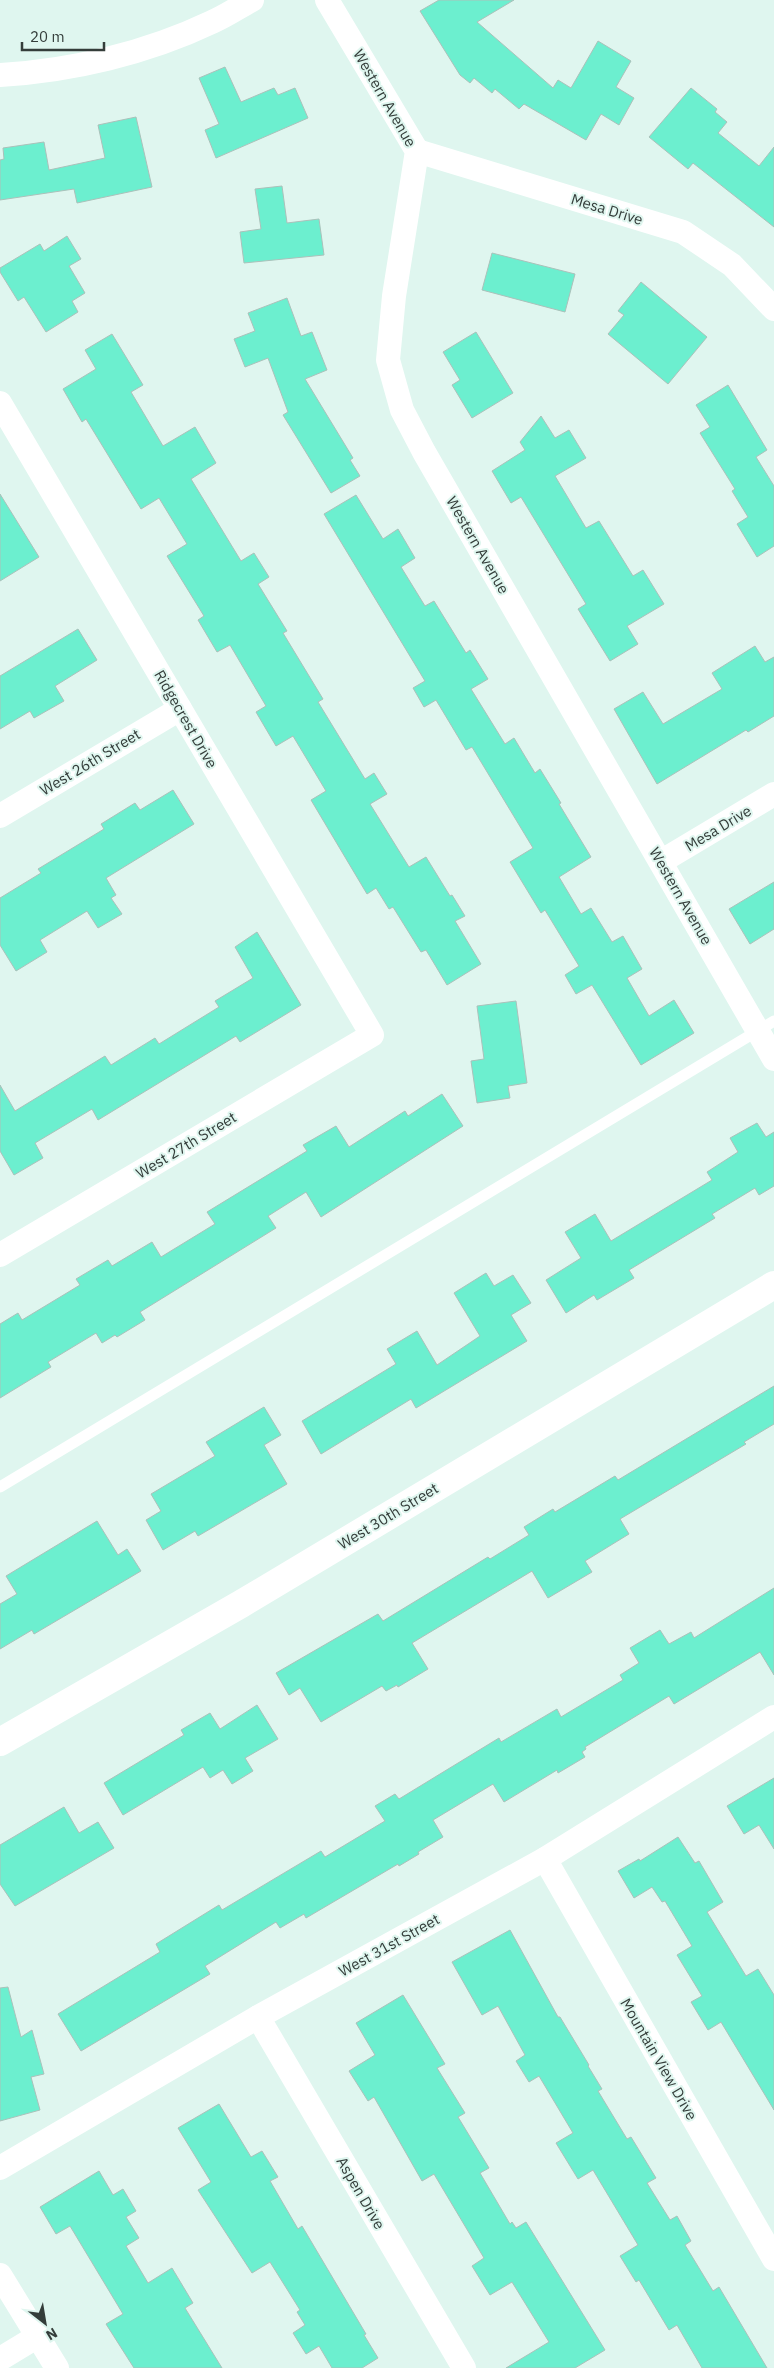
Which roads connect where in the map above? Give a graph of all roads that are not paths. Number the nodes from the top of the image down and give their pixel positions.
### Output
1 (252, 0) edge
2 (328, 0) edge
3 (0, 75) edge
4 (417, 151) junction
5 (774, 309) edge
6 (0, 403) edge
7 (180, 709) junction
8 (774, 794) edge
9 (0, 816) edge
10 (662, 861) junction
11 (766, 1026) edge
12 (372, 1035) joint
13 (774, 1060) edge
14 (0, 1255) edge
15 (774, 1285) edge
16 (0, 1487) edge
17 (774, 1717) edge
18 (0, 1742) edge
19 (545, 1859) junction
20 (258, 2017) junction
21 (0, 2168) edge
22 (774, 2259) edge
23 (0, 2275) edge
24 (38, 2336) junction
25 (0, 2359) edge
26 (57, 2368) edge
27 (464, 2368) edge

1 - 3 street
2 - 4 street, Western Avenue
4 - 5 street, Mesa Drive
4 - 10 street, Western Avenue
6 - 7 street, Ridgecrest Drive
7 - 9 street, West 26th Street
7 - 12 street, Ridgecrest Drive
8 - 10 street, Mesa Drive
10 - 11 street, Western Avenue
11 - 13 street, Western Avenue
11 - 16 lane
12 - 14 street, West 27th Street
15 - 18 main road, West 30th Street
17 - 19 street, West 31st Street
19 - 20 street, West 31st Street
19 - 22 street, Mountain View Drive
20 - 21 street, West 31st Street
20 - 27 street, Aspen Drive
23 - 24 street
24 - 25 street
24 - 26 street

